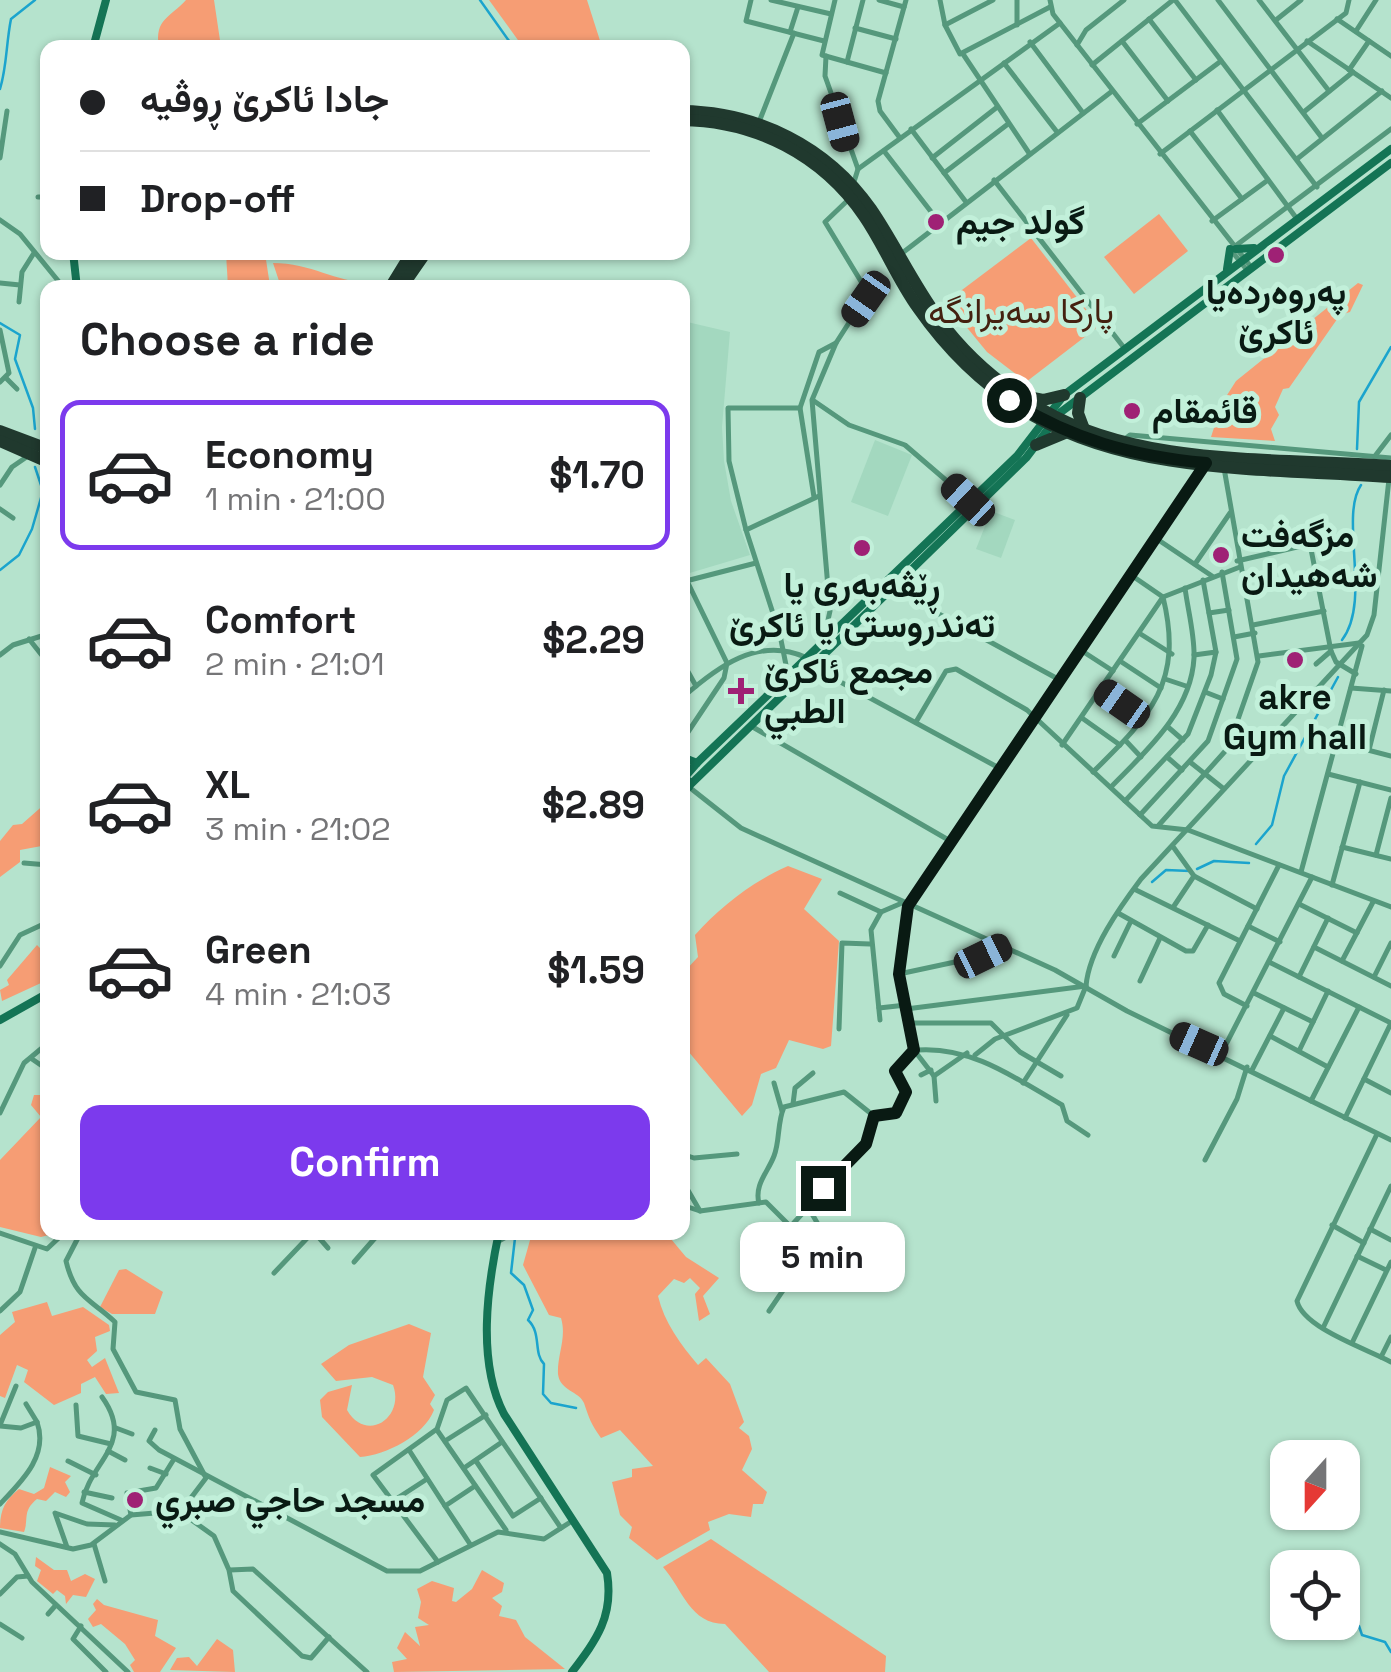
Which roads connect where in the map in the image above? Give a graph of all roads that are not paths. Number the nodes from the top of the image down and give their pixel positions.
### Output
1 (106, 0) edge
2 (751, 0) edge
3 (771, 0) edge
4 (835, 0) edge
5 (862, 0) edge
6 (878, 0) edge
7 (940, 0) edge
8 (976, 0) edge
9 (992, 0) edge
10 (1016, 0) edge
11 (1124, 0) edge
12 (1218, 0) edge
13 (1259, 0) edge
14 (1301, 0) edge
15 (1376, 0) edge
16 (1178, 1) edge
17 (786, 2) edge
18 (1352, 2) edge
19 (905, 4) edge
20 (1050, 4) edge
21 (798, 6) junction
22 (977, 8) junction
23 (831, 14) junction
24 (1149, 19) junction
25 (1338, 19) junction
26 (1274, 21) junction
27 (1060, 23) junction
28 (945, 25) junction
29 (1017, 25) junction
30 (855, 28) junction
31 (1356, 31) junction
32 (792, 32) junction
33 (896, 38) junction
34 (95, 40) edge
35 (824, 41) junction
36 (1307, 41) junction
37 (1369, 41) junction
38 (1030, 42) junction
39 (1122, 42) junction
40 (1077, 45) junction
41 (1296, 49) junction
42 (1390, 53) edge
43 (963, 54) junction
44 (826, 56) junction
45 (1221, 61) junction
46 (846, 62) junction
47 (1003, 62) junction
48 (1092, 65) junction
49 (1270, 70) junction
50 (1351, 71) junction
51 (886, 74) junction
52 (978, 79) junction
53 (1196, 80) junction
54 (1243, 90) junction
55 (1329, 91) junction
56 (1111, 92) junction
57 (1382, 92) junction
58 (1391, 98) edge
59 (1168, 102) junction
60 (996, 108) junction
61 (1217, 110) junction
62 (7, 111) dead end
63 (690, 111) edge
64 (1084, 112) junction
65 (1304, 112) junction
66 (690, 121) edge
67 (759, 122) junction
68 (1008, 124) junction
69 (1137, 124) junction
70 (1391, 129) edge
71 (911, 130) junction
72 (1190, 131) junction
73 (1057, 132) junction
74 (900, 138) junction
75 (1322, 138) junction
76 (1391, 150) edge
77 (884, 151) junction
78 (1030, 153) junction
79 (1160, 154) junction
80 (0, 158) edge
81 (932, 158) junction
82 (1297, 160) junction
83 (1391, 162) edge
84 (830, 166) junction
85 (858, 168) junction
86 (944, 173) junction
87 (994, 180) junction
88 (1268, 180) junction
89 (1344, 183) junction
90 (1317, 187) junction
91 (851, 192) junction
92 (1351, 192) junction
93 (1242, 200) junction
94 (966, 202) junction
95 (1290, 209) junction
96 (1297, 219) junction
97 (0, 220) edge
98 (1212, 221) junction
99 (939, 222) junction
100 (1263, 244) junction
101 (1234, 248) junction
102 (34, 252) junction
103 (898, 256) junction
104 (40, 260) edge
105 (40, 260) edge
106 (1242, 260) junction
107 (1249, 269) junction
108 (1226, 272) junction
109 (7, 274) dead end
110 (55, 280) edge
111 (3, 284) edge
112 (20, 285) junction
113 (19, 302) dead end
114 (0, 330) edge
115 (1146, 334) junction
116 (1152, 342) junction
117 (836, 343) junction
118 (1125, 349) junction
119 (4, 381) edge
120 (17, 389) dead end
121 (1020, 394) junction
122 (1064, 395) junction
123 (1080, 398) junction
124 (812, 400) junction
125 (800, 408) junction
126 (1046, 419) junction
127 (1084, 429) junction
128 (0, 432) edge
129 (1067, 433) junction
130 (1391, 435) edge
131 (1035, 440) junction
132 (5, 442) edge
133 (40, 446) edge
134 (40, 447) edge
135 (40, 448) edge
136 (1250, 452) junction
137 (1206, 463) junction
138 (1223, 464) junction
139 (12, 467) junction
140 (1365, 469) junction
141 (1387, 471) edge
142 (3, 474) edge
143 (0, 485) edge
144 (816, 497) junction
145 (968, 500) junction
146 (0, 509) edge
147 (1230, 513) junction
148 (13, 518) dead end
149 (746, 530) junction
150 (1157, 539) junction
151 (925, 548) junction
152 (756, 562) junction
153 (1195, 564) junction
154 (1238, 564) junction
155 (1222, 572) junction
156 (1131, 575) junction
157 (1212, 576) junction
158 (1317, 577) junction
159 (690, 580) edge
160 (1204, 580) junction
161 (690, 587) edge
162 (891, 588) junction
163 (1185, 588) junction
164 (692, 590) joint
165 (1246, 592) junction
166 (1163, 598) junction
167 (1229, 610) junction
168 (830, 611) junction
169 (1324, 611) junction
170 (1209, 613) junction
171 (844, 620) junction
172 (1254, 629) junction
173 (1139, 633) junction
174 (1234, 636) junction
175 (40, 637) edge
176 (824, 638) junction
177 (30, 640) junction
178 (1362, 643) junction
179 (784, 648) junction
180 (1331, 648) junction
181 (1079, 649) junction
182 (1216, 652) junction
183 (40, 653) edge
184 (1172, 654) junction
185 (0, 655) edge
186 (1194, 655) junction
187 (1259, 656) junction
188 (805, 657) junction
189 (1120, 661) junction
190 (727, 663) junction
191 (1316, 664) dead end
192 (811, 666) junction
193 (1340, 666) junction
194 (1113, 671) junction
195 (1356, 674) junction
196 (791, 678) junction
197 (1058, 678) junction
198 (1165, 678) junction
199 (690, 679) edge
200 (696, 686) junction
201 (1186, 686) junction
202 (1162, 688) junction
203 (1352, 688) junction
204 (1101, 689) junction
205 (690, 691) edge
206 (1388, 691) edge
207 (1204, 692) junction
208 (1224, 699) junction
209 (1082, 718) junction
210 (1034, 719) junction
211 (1144, 720) junction
212 (916, 722) junction
213 (750, 725) junction
214 (1168, 727) junction
215 (690, 729) edge
216 (1183, 740) junction
217 (1337, 742) junction
218 (1123, 743) junction
219 (1062, 745) junction
220 (1368, 750) junction
221 (1141, 756) junction
222 (1391, 756) edge
223 (1167, 757) junction
224 (690, 759) edge
225 (696, 762) junction
226 (1190, 762) junction
227 (1001, 769) junction
228 (1182, 770) junction
229 (1092, 772) junction
230 (690, 774) edge
231 (1204, 774) junction
232 (1328, 774) junction
233 (690, 781) edge
234 (1360, 782) junction
235 (1111, 788) junction
236 (1224, 788) junction
237 (1391, 790) edge
238 (690, 791) edge
239 (1391, 798) edge
240 (1125, 802) junction
241 (1140, 815) junction
242 (1388, 824) edge
243 (1157, 828) junction
244 (1188, 830) junction
245 (952, 842) junction
246 (1342, 846) junction
247 (1174, 847) junction
248 (1376, 855) junction
249 (1391, 859) edge
250 (24, 863) dead end
251 (40, 864) edge
252 (1279, 864) junction
253 (1301, 873) junction
254 (1194, 876) junction
255 (1312, 877) junction
256 (1332, 884) junction
257 (1134, 889) junction
258 (840, 893) dead end
259 (1374, 900) junction
260 (905, 904) junction
261 (1299, 904) junction
262 (1174, 906) junction
263 (1391, 907) edge
264 (1257, 909) junction
265 (881, 912) junction
266 (1118, 912) junction
267 (1328, 918) junction
268 (1130, 922) junction
269 (1208, 925) junction
270 (40, 926) edge
271 (1248, 926) junction
272 (1357, 933) junction
273 (1160, 938) junction
274 (1240, 941) junction
275 (1280, 942) junction
276 (1391, 942) edge
277 (870, 944) junction
278 (1001, 947) junction
279 (1314, 947) junction
280 (1114, 956) dead end
281 (1342, 961) junction
282 (1270, 962) junction
283 (0, 966) edge
284 (899, 974) junction
285 (1299, 976) junction
286 (1374, 977) junction
287 (1140, 981) dead end
288 (1086, 986) junction
289 (1391, 986) edge
290 (1328, 991) junction
291 (1254, 992) junction
292 (40, 998) edge
293 (1246, 1006) junction
294 (906, 1007) junction
295 (1359, 1007) junction
296 (878, 1008) junction
297 (1284, 1008) junction
298 (1068, 1012) junction
299 (0, 1020) edge
300 (880, 1020) dead end
301 (1313, 1022) junction
302 (909, 1023) junction
303 (839, 1029) dead end
304 (1003, 1035) junction
305 (1270, 1036) junction
306 (40, 1049) edge
307 (915, 1050) junction
308 (1299, 1051) junction
309 (971, 1054) junction
310 (1221, 1054) junction
311 (29, 1057) junction
312 (1037, 1060) junction
313 (40, 1065) edge
314 (1328, 1067) junction
315 (1249, 1069) junction
316 (814, 1073) dead end
317 (932, 1073) junction
318 (921, 1075) dead end
319 (1061, 1076) dead end
320 (1364, 1078) junction
321 (1023, 1083) junction
322 (774, 1084) dead end
323 (1391, 1093) edge
324 (1311, 1101) junction
325 (936, 1102) dead end
326 (793, 1104) junction
327 (782, 1110) junction
328 (0, 1113) edge
329 (874, 1116) junction
330 (1345, 1118) junction
331 (1088, 1134) dead end
332 (1377, 1134) junction
333 (1391, 1140) edge
334 (736, 1154) dead end
335 (690, 1157) edge
336 (1205, 1160) dead end
337 (1391, 1186) edge
338 (690, 1194) edge
339 (759, 1203) junction
340 (690, 1208) edge
341 (808, 1208) junction
342 (700, 1211) junction
343 (792, 1224) junction
344 (1332, 1225) junction
345 (1370, 1230) junction
346 (0, 1233) edge
347 (782, 1236) dead end
348 (57, 1240) edge
349 (77, 1240) edge
350 (306, 1240) edge
351 (321, 1240) edge
352 (373, 1240) edge
353 (498, 1240) edge
354 (1391, 1240) edge
355 (1364, 1243) junction
356 (35, 1248) junction
357 (328, 1248) dead end
358 (814, 1250) junction
359 (1357, 1256) junction
360 (354, 1262) dead end
361 (1391, 1262) edge
362 (1387, 1270) junction
363 (274, 1273) dead end
364 (0, 1311) edge
365 (768, 1311) dead end
366 (1323, 1328) junction
367 (1391, 1337) edge
368 (1352, 1343) junction
369 (1382, 1357) junction
370 (1391, 1362) edge
371 (16, 1386) dead end
372 (102, 1397) dead end
373 (496, 1400) junction
374 (26, 1404) dead end
375 (76, 1406) dead end
376 (485, 1413) junction
377 (38, 1422) junction
378 (0, 1425) edge
379 (116, 1428) junction
380 (99, 1429) dead end
381 (436, 1429) junction
382 (155, 1430) dead end
383 (132, 1434) dead end
384 (99, 1439) junction
385 (445, 1441) junction
386 (502, 1442) junction
387 (110, 1447) junction
388 (409, 1450) junction
389 (175, 1458) junction
390 (125, 1460) dead end
391 (68, 1461) dead end
392 (476, 1461) junction
393 (150, 1468) dead end
394 (464, 1468) junction
395 (166, 1474) junction
396 (96, 1476) junction
397 (206, 1478) junction
398 (427, 1479) junction
399 (475, 1486) junction
400 (84, 1492) junction
401 (112, 1498) dead end
402 (540, 1498) junction
403 (393, 1501) junction
404 (0, 1504) edge
405 (446, 1506) junction
406 (180, 1512) junction
407 (131, 1515) junction
408 (574, 1519) junction
409 (118, 1523) junction
410 (560, 1528) junction
411 (506, 1530) junction
412 (0, 1532) edge
413 (0, 1544) edge
414 (94, 1544) junction
415 (470, 1544) junction
416 (68, 1548) junction
417 (438, 1562) junction
418 (230, 1570) junction
419 (28, 1576) junction
420 (106, 1581) dead end
421 (0, 1594) edge
422 (56, 1605) junction
423 (48, 1614) dead end
424 (0, 1624) edge
425 (81, 1626) junction
426 (329, 1637) junction
427 (22, 1638) dead end
428 (106, 1672) edge
429 (128, 1672) edge
430 (367, 1672) edge
431 (572, 1672) edge

1 - 34 street
2 - 32 street
3 - 17 street
4 - 23 street
5 - 30 street
6 - 19 street
7 - 28 street
8 - 22 street
9 - 22 street
10 - 29 street
11 - 40 street
12 - 49 street
13 - 26 street
14 - 26 street
15 - 31 street
16 - 24 street
16 - 45 street
17 - 21 street
18 - 25 street
19 - 33 street
20 - 27 street
20 - 29 street
21 - 23 street
21 - 32 street
22 - 28 street
23 - 35 street
24 - 39 street
24 - 53 street
25 - 31 street
25 - 36 street
26 - 41 street
27 - 38 street
27 - 40 street
28 - 43 street
29 - 43 street
30 - 33 street
30 - 46 street
31 - 37 street
32 - 35 street
32 - 67 street
33 - 51 street
35 - 44 street
36 - 41 street
36 - 50 street
37 - 42 street
37 - 50 street
38 - 47 street
38 - 64 street
39 - 48 street
39 - 59 street
40 - 48 street
41 - 49 street
41 - 55 street
43 - 52 street
44 - 46 street
44 - 85 street
45 - 53 street
45 - 54 street
46 - 51 street
47 - 52 street
47 - 73 street
48 - 56 street
49 - 54 street
49 - 65 street
50 - 55 street
50 - 57 street
51 - 74 street
52 - 60 street
52 - 71 street
53 - 59 street
54 - 61 street
54 - 82 street
55 - 65 street
56 - 64 street
56 - 69 street
57 - 58 street
57 - 75 street
59 - 69 street
60 - 68 street
60 - 81 street
61 - 72 street
61 - 88 street
62 - 80 street
63 - 67 highway
64 - 73 street
65 - 75 street
66 - 91 highway
67 - 84 highway
68 - 78 street
68 - 86 street
69 - 79 street
70 - 90 street
71 - 74 street
71 - 81 street
72 - 79 street
72 - 93 street
73 - 78 street
74 - 77 street
75 - 82 street
76 - 89 street
77 - 85 street
77 - 99 street
78 - 87 street
79 - 98 street
81 - 86 street
82 - 90 street
83 - 92 street
84 - 85 street
84 - 91 highway
85 - 91 street
86 - 94 street
87 - 94 street
87 - 118 street
88 - 93 street
88 - 95 street
89 - 92 street
89 - 96 street
90 - 95 street
91 - 103 highway
91 - 117 street
91 - 126 highway
92 - 107 street
93 - 98 street
94 - 99 street
95 - 96 street
95 - 101 street
96 - 100 street
97 - 102 street
98 - 101 street
99 - 103 street
100 - 101 street
100 - 106 street
101 - 106 street
101 - 108 street
102 - 105 street
102 - 112 street
103 - 121 highway
104 - 110 street
106 - 107 street
106 - 108 street
107 - 116 street
108 - 115 street
109 - 111 street
111 - 112 street
112 - 113 street
114 - 119 street
115 - 116 street
115 - 118 street
116 - 123 street
117 - 124 street
117 - 125 street
118 - 122 street
119 - 120 street
121 - 122 highway
121 - 126 highway
122 - 126 street
123 - 126 street
123 - 127 highway
124 - 144 street
124 - 145 street
125 - 144 street
125 - 149 street
126 - 127 highway
126 - 129 highway
126 - 131 highway
126 - 131 street
127 - 136 highway
128 - 133 highway
129 - 131 highway
129 - 137 highway
130 - 141 street
131 - 145 street
131 - 151 street
132 - 134 highway
132 - 139 street
135 - 139 street
136 - 140 highway
136 - 141 street
137 - 138 highway
137 - 150 street
138 - 140 highway
138 - 147 street
139 - 142 street
140 - 141 highway
140 - 141 street
141 - 178 street
142 - 143 street
144 - 149 street
144 - 168 street
145 - 151 street
146 - 148 street
147 - 153 street
147 - 154 street
149 - 152 street
150 - 153 street
150 - 156 street
151 - 162 street
151 - 171 street
152 - 159 street
152 - 179 street
153 - 157 street
154 - 155 street
154 - 158 street
154 - 165 street
155 - 157 street
155 - 167 street
156 - 166 street
156 - 181 street
157 - 160 street
158 - 165 street
158 - 169 street
160 - 163 street
160 - 170 street
161 - 164 street
162 - 192 street
162 - 197 street
163 - 166 street
163 - 186 street
164 - 190 street
165 - 172 street
166 - 173 street
166 - 184 street
167 - 170 street
167 - 174 street
168 - 171 street
168 - 176 street
169 - 172 street
169 - 180 street
170 - 182 street
171 - 176 street
172 - 174 street
172 - 187 street
173 - 184 street
173 - 189 street
174 - 208 street
175 - 177 street
176 - 188 street
177 - 183 street
177 - 185 street
178 - 180 street
178 - 193 street
178 - 195 street
179 - 188 street
179 - 190 street
179 - 196 street
180 - 187 street
180 - 191 street
180 - 193 street
181 - 194 street
181 - 197 street
182 - 186 street
182 - 207 street
184 - 198 street
186 - 201 street
187 - 231 street
188 - 196 street
189 - 194 street
189 - 202 street
190 - 200 street
190 - 215 street
192 - 196 street
192 - 212 street
193 - 195 street
193 - 236 street
194 - 204 street
195 - 203 street
196 - 213 street
196 - 225 street
197 - 210 street
198 - 201 street
198 - 202 street
199 - 200 street
200 - 205 street
201 - 214 street
202 - 211 street
203 - 206 street
203 - 217 street
204 - 209 street
204 - 211 street
206 - 220 street
207 - 208 street
207 - 216 street
208 - 226 street
209 - 218 street
209 - 219 street
210 - 212 street
210 - 219 street
210 - 227 street
211 - 218 street
212 - 227 street
213 - 233 street
213 - 245 street
214 - 216 street
214 - 221 street
216 - 223 street
217 - 220 street
217 - 232 street
218 - 221 street
218 - 229 street
219 - 229 street
220 - 222 street
221 - 235 street
223 - 228 street
223 - 240 street
224 - 225 street
225 - 230 street
226 - 228 street
226 - 231 street
227 - 245 street
228 - 241 street
229 - 235 street
231 - 236 street
231 - 243 street
232 - 234 street
232 - 253 street
234 - 237 street
234 - 246 street
235 - 240 street
236 - 244 street
238 - 260 street
239 - 242 street
240 - 241 street
241 - 243 street
242 - 248 street
243 - 244 street
244 - 247 street
244 - 252 street
245 - 260 street
246 - 248 street
246 - 256 street
247 - 254 street
247 - 257 street
248 - 249 street
250 - 251 street
252 - 253 street
252 - 264 street
253 - 255 street
254 - 262 street
254 - 264 street
255 - 256 street
255 - 261 street
256 - 259 street
257 - 262 street
257 - 266 street
258 - 265 street
259 - 263 street
259 - 272 street
260 - 265 street
260 - 278 street
260 - 284 street
261 - 267 street
261 - 275 street
262 - 269 street
264 - 271 street
265 - 277 street
266 - 268 street
266 - 288 street
267 - 272 street
267 - 279 street
268 - 273 street
268 - 280 street
269 - 273 street
269 - 274 street
270 - 283 street
271 - 274 street
271 - 275 street
272 - 281 street
273 - 287 street
274 - 293 street
275 - 282 street
276 - 286 street
277 - 296 street
277 - 303 street
278 - 284 street
278 - 288 street
279 - 281 street
279 - 285 street
281 - 286 street
282 - 285 street
282 - 291 street
284 - 294 street
285 - 290 street
286 - 289 street
288 - 294 street
288 - 298 street
288 - 310 street
290 - 295 street
290 - 301 street
291 - 293 street
291 - 297 street
292 - 299 street
293 - 310 street
294 - 296 street
294 - 302 street
295 - 314 street
295 - 320 street
296 - 300 street
297 - 301 street
297 - 305 street
298 - 304 street
298 - 312 street
301 - 308 street
302 - 304 street
302 - 307 street
304 - 309 street
304 - 312 street
305 - 308 street
305 - 315 street
306 - 311 street
307 - 309 street
307 - 317 street
307 - 329 street
308 - 314 street
309 - 317 street
309 - 321 street
310 - 315 street
311 - 313 street
311 - 328 street
312 - 319 street
312 - 321 street
314 - 324 street
315 - 324 street
315 - 336 street
316 - 326 street
317 - 318 street
317 - 325 street
320 - 323 street
320 - 330 street
321 - 331 street
322 - 327 street
324 - 330 street
326 - 327 street
326 - 329 street
327 - 339 street
329 - 341 street
330 - 332 street
332 - 333 street
332 - 344 street
334 - 335 street
337 - 345 street
338 - 342 street
339 - 342 street
339 - 343 street
340 - 342 street
341 - 343 street
341 - 358 street
343 - 347 street
343 - 358 street
344 - 355 street
344 - 366 street
345 - 354 street
345 - 355 street
346 - 356 street
348 - 356 street
349 - 397 street
350 - 363 street
351 - 357 street
352 - 360 street
353 - 373 street
355 - 359 street
356 - 364 street
358 - 365 street
359 - 362 street
359 - 366 street
361 - 362 street
362 - 368 street
366 - 368 street
367 - 369 street
368 - 369 street
369 - 370 street
371 - 378 street
372 - 379 street
373 - 376 street
373 - 408 street
374 - 377 street
375 - 384 street
376 - 381 street
376 - 385 street
376 - 386 street
377 - 378 street
377 - 404 street
379 - 383 street
379 - 387 street
380 - 384 street
381 - 385 street
381 - 388 street
382 - 389 street
384 - 387 street
385 - 394 street
386 - 392 street
386 - 402 street
387 - 390 street
387 - 396 street
388 - 398 street
388 - 403 street
389 - 395 street
389 - 397 street
391 - 396 street
392 - 394 street
392 - 402 street
393 - 395 street
394 - 399 street
395 - 407 street
396 - 400 street
397 - 406 street
397 - 417 street
398 - 403 street
398 - 405 street
399 - 405 street
399 - 411 street
400 - 401 street
400 - 409 street
402 - 410 street
403 - 417 street
405 - 415 street
406 - 407 street
406 - 418 street
407 - 409 street
408 - 410 street
408 - 431 street
409 - 414 street
409 - 416 street
410 - 411 street
411 - 415 street
412 - 416 street
413 - 419 street
414 - 416 street
414 - 420 street
415 - 417 street
418 - 426 street
418 - 426 street
419 - 421 street
419 - 422 street
422 - 423 street
422 - 425 street
424 - 427 street
425 - 428 street
425 - 429 street
426 - 430 street

